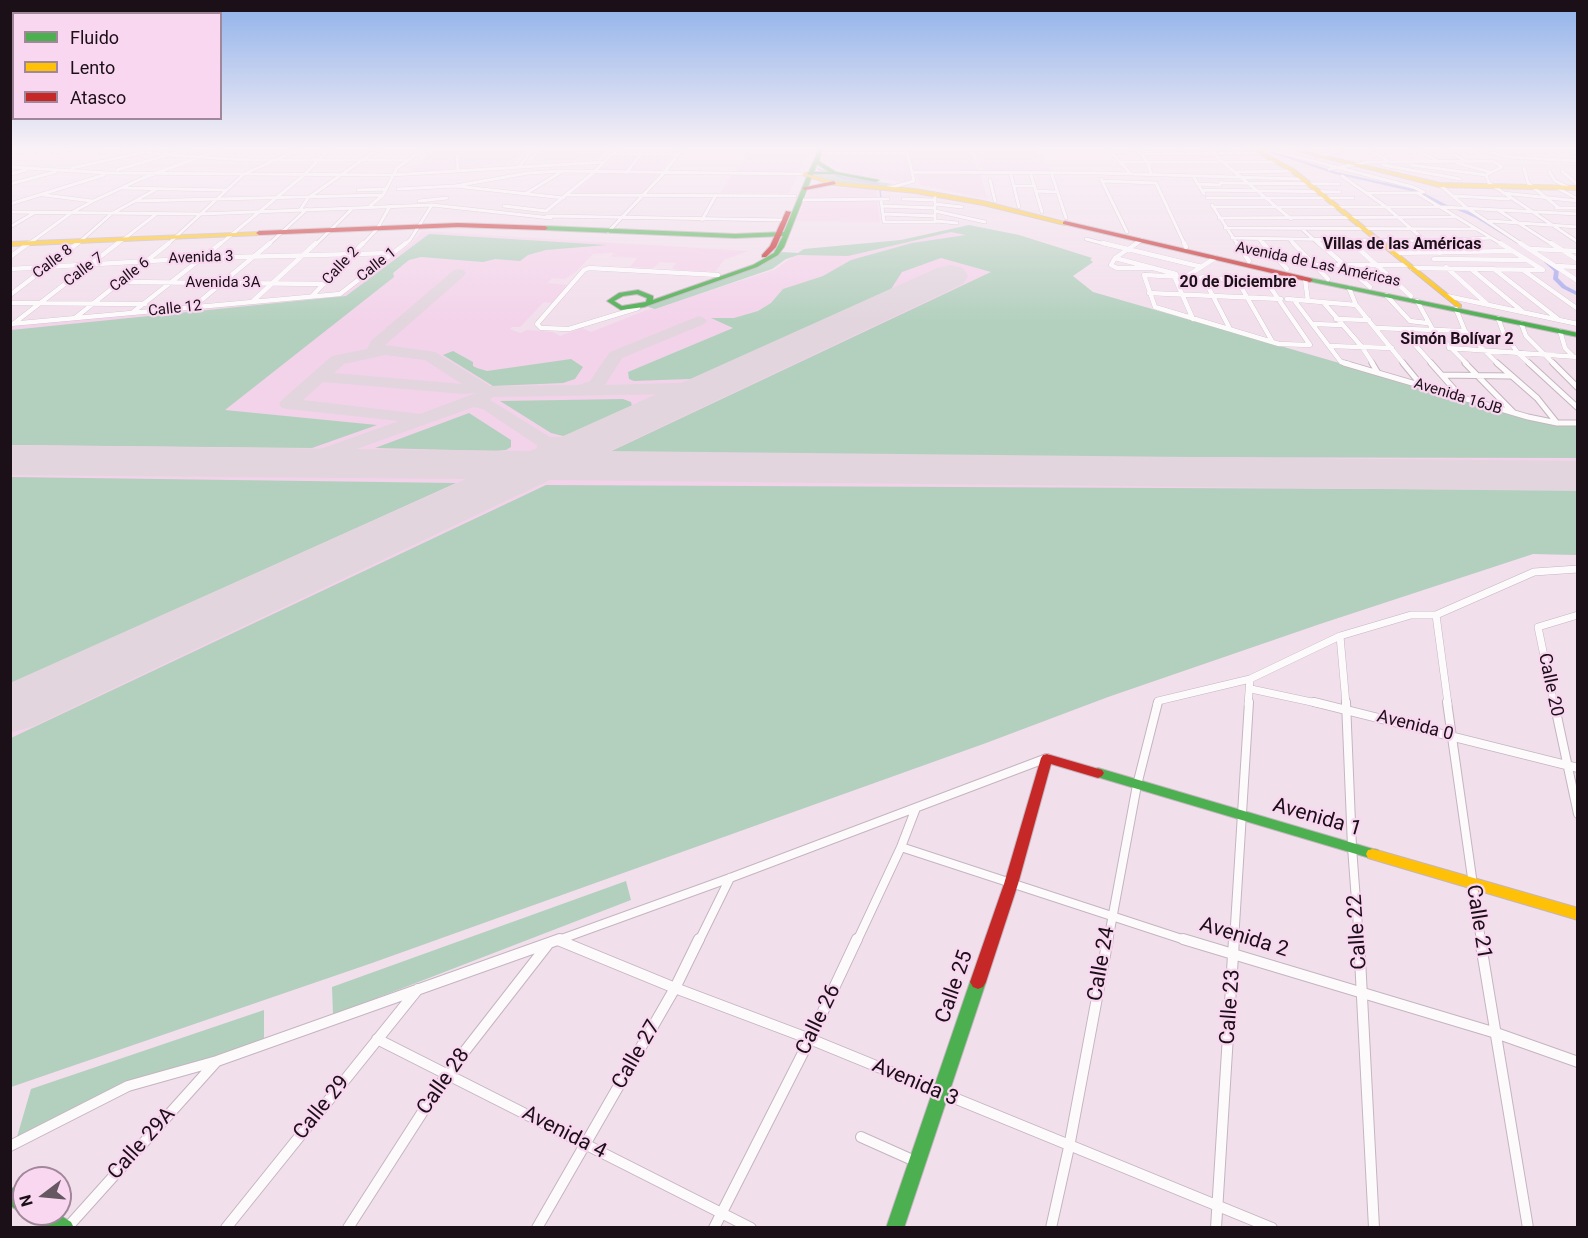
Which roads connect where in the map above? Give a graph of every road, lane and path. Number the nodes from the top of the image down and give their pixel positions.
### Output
1 (390, 206) edge
2 (82, 207) edge
3 (124, 207) edge
4 (208, 207) edge
5 (267, 207) edge
6 (302, 207) edge
7 (368, 207) joint
8 (373, 207) edge
9 (431, 207) edge
10 (448, 207) edge
11 (510, 207) edge
12 (552, 207) edge
13 (631, 207) edge
14 (709, 207) edge
15 (792, 207) edge
16 (793, 207) edge
17 (882, 207) joint
18 (888, 207) edge
19 (925, 207) edge
20 (935, 207) edge
21 (940, 207) edge
22 (959, 207) edge
23 (962, 207) dead end
24 (994, 207) edge
25 (1019, 207) edge
26 (1040, 207) edge
27 (1062, 207) edge
28 (1115, 207) edge
29 (1167, 207) edge
30 (1213, 207) joint
31 (1276, 207) junction
32 (1311, 207) joint
33 (1336, 207) junction
34 (1347, 207) edge
35 (1386, 207) edge
36 (1428, 207) edge
37 (1441, 207) junction
38 (353, 208) junction
39 (1467, 208) junction
40 (1490, 208) joint
41 (1496, 208) junction
42 (1524, 208) junction
43 (1559, 208) joint
44 (1578, 208) edge
45 (307, 209) junction
46 (300, 210) junction
47 (10, 212) edge
48 (35, 212) junction
49 (261, 212) junction
50 (1042, 212) junction
51 (71, 213) junction
52 (111, 214) junction
53 (201, 214) junction
54 (883, 214) junction
55 (1578, 214) edge
56 (155, 215) junction
57 (525, 215) junction
58 (1350, 217) junction
59 (1399, 217) junction
60 (1456, 217) junction
61 (1066, 218) junction
62 (1219, 218) junction
63 (1290, 218) junction
64 (619, 219) junction
65 (702, 220) junction
66 (784, 220) junction
67 (1488, 221) junction
68 (935, 222) junction
69 (985, 222) dead end
70 (957, 223) dead end
71 (1519, 223) junction
72 (1551, 225) junction
73 (10, 227) edge
74 (419, 227) junction
75 (1578, 227) edge
76 (1225, 228) junction
77 (1302, 228) junction
78 (377, 229) junction
79 (540, 229) junction
80 (1364, 229) junction
81 (1413, 229) junction
82 (1474, 229) junction
83 (331, 230) junction
84 (283, 232) junction
85 (608, 232) junction
86 (1127, 232) junction
87 (782, 234) junction
88 (233, 235) junction
89 (177, 237) junction
90 (1232, 238) junction
91 (1490, 238) junction
92 (124, 239) junction
93 (1086, 239) dead end
94 (1259, 239) junction
95 (1289, 239) junction
96 (1347, 239) junction
97 (1142, 240) junction
98 (1316, 240) junction
99 (1377, 240) junction
100 (1427, 241) junction
101 (1577, 241) edge
102 (80, 242) junction
103 (29, 243) junction
104 (10, 244) edge
105 (1186, 247) junction
106 (1129, 249) junction
107 (1532, 249) junction
108 (1561, 250) junction
109 (1513, 251) junction
110 (1578, 251) edge
111 (392, 253) junction
112 (1394, 253) junction
113 (1424, 253) junction
114 (1440, 253) junction
115 (351, 254) junction
116 (304, 255) junction
117 (254, 256) junction
118 (10, 257) edge
119 (202, 258) junction
120 (1115, 258) junction
121 (1215, 258) junction
122 (1434, 259) junction
123 (149, 260) junction
124 (1528, 260) junction
125 (1578, 260) edge
126 (92, 264) junction
127 (1314, 264) junction
128 (1344, 265) junction
129 (1376, 265) junction
130 (1554, 265) junction
131 (45, 267) junction
132 (1153, 267) junction
133 (1202, 267) junction
134 (1410, 267) junction
135 (1578, 267) edge
136 (1447, 268) junction
137 (1471, 268) junction
138 (10, 269) edge
139 (1287, 269) junction
140 (1494, 269) junction
141 (1523, 270) junction
142 (1258, 272) junction
143 (718, 275) junction
144 (1174, 276) junction
145 (1305, 276) junction
146 (1188, 277) junction
147 (1203, 277) junction
148 (1236, 278) junction
149 (1249, 278) junction
150 (1329, 281) junction
151 (1578, 281) edge
152 (122, 282) junction
153 (169, 283) junction
154 (222, 283) junction
155 (275, 283) junction
156 (324, 284) junction
157 (1370, 287) junction
158 (1349, 288) junction
159 (1149, 293) junction
160 (340, 294) joint
161 (10, 295) edge
162 (1183, 295) junction
163 (1386, 295) junction
164 (312, 296) junction
165 (1213, 296) junction
166 (1447, 296) junction
167 (1245, 298) junction
168 (1284, 299) junction
169 (1414, 299) junction
170 (1294, 300) junction
171 (253, 301) junction
172 (1308, 301) junction
173 (645, 302) junction
174 (1323, 302) junction
175 (10, 303) edge
176 (40, 303) junction
177 (94, 304) junction
178 (146, 304) junction
179 (1356, 304) junction
180 (1489, 305) junction
181 (193, 307) junction
182 (1457, 308) junction
183 (1578, 309) edge
184 (132, 313) junction
185 (75, 318) junction
186 (1498, 318) junction
187 (1523, 318) junction
188 (1193, 319) junction
189 (1336, 319) junction
190 (1369, 320) junction
191 (1427, 322) junction
192 (12, 324) edge
193 (1313, 324) junction
194 (1578, 324) edge
195 (1342, 325) junction
196 (1560, 326) junction
197 (1376, 328) junction
198 (1230, 329) junction
199 (1401, 329) junction
200 (1433, 330) junction
201 (1466, 331) junction
202 (1578, 333) edge
203 (1272, 341) junction
204 (1329, 346) junction
205 (1362, 347) junction
206 (1392, 348) junction
207 (1449, 348) junction
208 (1484, 350) junction
209 (1518, 353) junction
210 (1543, 355) junction
211 (1576, 358) edge
212 (1378, 373) junction
213 (1442, 375) junction
214 (1476, 376) junction
215 (1510, 376) junction
216 (1422, 386) junction
217 (1578, 388) edge
218 (1462, 398) junction
219 (1578, 408) edge
220 (1513, 413) junction
221 (1557, 423) junction
222 (1578, 423) edge
223 (1578, 569) edge
224 (1436, 615) junction
225 (1578, 615) edge
226 (1340, 636) junction
227 (1251, 684) junction
228 (1347, 709) junction
229 (1451, 735) junction
230 (1047, 758) junction
231 (1567, 765) junction
232 (1578, 768) edge
233 (1137, 785) junction
234 (916, 808) junction
235 (1578, 814) edge
236 (1242, 817) junction
237 (901, 847) junction
238 (1352, 847) junction
239 (730, 878) junction
240 (1471, 883) junction
241 (1011, 884) junction
242 (1578, 914) edge
243 (1111, 916) junction
244 (553, 941) junction
245 (1234, 956) junction
246 (675, 988) junction
247 (419, 989) junction
248 (1363, 993) junction
249 (1496, 1033) junction
250 (377, 1039) junction
251 (810, 1039) junction
252 (217, 1061) junction
253 (1578, 1062) edge
254 (447, 1074) junction
255 (940, 1094) junction
256 (861, 1137) dead end
257 (586, 1143) junction
258 (10, 1146) edge
259 (1069, 1147) junction
260 (917, 1162) junction
261 (1218, 1207) junction
262 (720, 1213) junction
263 (66, 1227) edge
264 (225, 1227) edge
265 (348, 1227) edge
266 (537, 1227) edge
267 (714, 1227) edge
268 (751, 1227) edge
269 (895, 1227) edge
270 (1051, 1227) edge
271 (1216, 1227) edge
272 (1272, 1227) edge
273 (1374, 1227) edge
274 (1528, 1227) edge

1 - 78 street, Calle 2
2 - 51 street
3 - 52 street, Calle 8
4 - 53 street, Calle 6
5 - 49 street
6 - 46 street
7 - 8 street
7 - 38 street
9 - 74 street, Calle 1
10 - 57 street
11 - 12 street
13 - 64 street
14 - 65 street
15 - 66 main road
16 - 87 main road
17 - 18 street
17 - 54 street
19 - 54 street
20 - 68 street
21 - 69 street
22 - 23 street
24 - 97 main road, Avenida de Las Américas
25 - 50 main road, Avenida de Las Américas
26 - 50 street
27 - 61 street
28 - 86 street
29 - 105 street
30 - 31 street
30 - 62 street
31 - 32 street
31 - 63 street
32 - 33 street
33 - 34 street
33 - 58 main road
35 - 59 street
36 - 37 street
37 - 39 street
37 - 60 street
38 - 45 street
38 - 83 street
39 - 40 street
39 - 67 street
40 - 41 street
41 - 42 street
41 - 71 street
42 - 43 street
42 - 55 street
42 - 72 street
43 - 44 street
45 - 46 street
45 - 84 street
46 - 49 street
47 - 48 street
48 - 51 street
48 - 73 street
49 - 53 street
49 - 88 street
50 - 61 main road, Avenida de Las Américas
51 - 52 street
51 - 103 street
52 - 56 street
52 - 102 street, Calle 8
53 - 56 street
53 - 89 street, Calle 6
54 - 68 street
56 - 92 street, Calle 7
57 - 64 street
57 - 79 street
58 - 59 street
58 - 63 street
58 - 80 main road
59 - 60 street
59 - 81 street
60 - 82 street
61 - 86 main road, Avenida de Las Américas
62 - 63 street
62 - 76 street
63 - 77 street
64 - 65 street
64 - 85 street
65 - 66 street
66 - 87 main road
67 - 71 street
67 - 107 street
68 - 70 street
71 - 72 street
71 - 108 street
72 - 75 street
72 - 101 street
74 - 78 main road
74 - 79 main road
74 - 111 street, Calle 1
76 - 77 street
76 - 90 street
77 - 80 street
77 - 98 street
78 - 83 main road
78 - 115 street, Calle 2
79 - 85 main road
80 - 81 street
80 - 99 main road
81 - 82 street
81 - 100 street
82 - 91 street
83 - 84 main road
83 - 116 street
84 - 88 main road
84 - 117 street
85 - 87 main road
86 - 105 main road, Avenida de Las Américas
87 - 143 main road
87 - 173 main road
88 - 89 main road
88 - 119 street
89 - 92 main road
89 - 123 street, Calle 6
90 - 94 street
90 - 142 street
91 - 100 street
91 - 109 street
92 - 102 main road
92 - 126 street, Calle 7
93 - 106 street
94 - 95 street
94 - 139 street
95 - 98 street
95 - 127 street
96 - 98 street
96 - 99 street
96 - 129 street
97 - 106 street
97 - 121 main road, Avenida de Las Américas
98 - 128 street
99 - 100 street
99 - 112 main road
100 - 114 street
102 - 103 main road
102 - 131 street, Calle 8
103 - 104 main road
103 - 118 street
105 - 142 main road, Avenida de Las Américas
106 - 120 street
106 - 133 street
107 - 108 street
107 - 130 street
108 - 110 street
108 - 125 street
109 - 114 street
109 - 124 street
111 - 115 street, Avenida 3
111 - 160 street, Calle 1
112 - 113 street
112 - 134 main road
113 - 114 street
113 - 122 street
115 - 116 street, Avenida 3
115 - 156 street, Calle 2
116 - 117 street, Avenida 3
116 - 155 street
117 - 119 street, Avenida 3
117 - 154 street
119 - 123 street, Avenida 3
119 - 153 street
120 - 132 street
120 - 132 street
121 - 133 street
121 - 142 main road, Avenida de Las Américas
122 - 124 street
122 - 136 street
123 - 126 street, Avenida 3
123 - 152 street, Calle 6
124 - 141 street
126 - 131 street, Avenida 3
126 - 176 street, Calle 7
127 - 128 street
127 - 150 street
128 - 129 street
128 - 157 street
129 - 134 street
129 - 169 street
130 - 135 street
130 - 151 street
131 - 138 street, Avenida 3
131 - 161 street, Calle 8
132 - 146 street
133 - 146 street
134 - 136 street
134 - 166 main road
136 - 137 street
136 - 180 street
137 - 140 street
137 - 187 street
139 - 142 main road, Avenida de Las Américas
139 - 145 main road, Avenida de Las Américas
140 - 141 street
140 - 196 street
141 - 183 street
142 - 145 main road, Avenida de Las Américas
142 - 149 street
142 - 149 street
142 - 168 street
143 - 173 main road
143 - 173 street
144 - 146 street
144 - 159 street
144 - 162 street
145 - 150 main road, Avenida de Las Américas
145 - 172 street
146 - 147 street
147 - 148 street
147 - 165 street
148 - 149 street
148 - 167 street
150 - 157 main road, Avenida de Las Américas
150 - 158 main road, Avenida de Las Américas
152 - 153 street, Avenida 3A
152 - 177 street, Calle 6
153 - 154 street, Avenida 3A
153 - 178 street
154 - 155 street, Avenida 3A
154 - 181 street
155 - 156 street, Avenida 3A
155 - 171 street
156 - 164 street, Calle 2
157 - 169 main road, Avenida de Las Américas
158 - 163 main road, Avenida de Las Américas
158 - 179 street
159 - 162 street
159 - 188 street
160 - 164 street, Calle 12
162 - 165 street
162 - 188 street
163 - 169 main road, Avenida de Las Américas
163 - 191 street
164 - 171 street, Calle 12
165 - 167 street
165 - 198 street
166 - 180 street
166 - 182 main road
167 - 168 street
167 - 203 street
168 - 170 street
168 - 203 street
169 - 182 main road, Avenida de Las Américas
169 - 191 street
170 - 172 street
170 - 193 street
171 - 181 street, Calle 12
172 - 174 street
174 - 179 street
174 - 189 street
175 - 176 street
176 - 177 street
176 - 192 street, Calle 7
177 - 178 street
177 - 185 street, Calle 6
178 - 184 street
179 - 190 street
180 - 187 street
181 - 184 street, Calle 12
182 - 186 main road, Avenida de Las Américas
182 - 201 street
182 - 202 main road, Avenida de Las Américas
184 - 185 street, Calle 12
185 - 192 street, Calle 12
186 - 187 main road, Avenida de Las Américas
186 - 209 street
187 - 196 main road, Avenida de Las Américas
187 - 210 street
188 - 198 street
189 - 190 street
189 - 195 street
190 - 197 street
191 - 200 street
193 - 195 street
193 - 204 street
194 - 196 street
195 - 205 street
196 - 202 main road, Avenida de Las Américas
196 - 211 street
197 - 199 street
197 - 206 street
198 - 203 street
199 - 200 street
199 - 213 street
200 - 201 street
200 - 207 street
201 - 208 street
204 - 205 street
204 - 212 street, Avenida 16JB
205 - 206 street
205 - 212 street
206 - 216 street
207 - 208 street
207 - 214 street
208 - 209 street
208 - 215 street
209 - 210 street
209 - 219 street
210 - 211 street
210 - 217 street
212 - 216 street, Avenida 16JB
213 - 214 street
213 - 218 street
214 - 215 street
214 - 220 street
215 - 221 street
216 - 218 street, Avenida 16JB
218 - 220 street, Avenida 16JB
220 - 221 street, Avenida 16JB
221 - 222 street, Avenida 16JB
223 - 224 street
224 - 226 street
224 - 229 street, Calle 21
225 - 231 street, Calle 20
226 - 227 street
226 - 228 street, Calle 22
227 - 228 street, Avenida 0
227 - 233 street, Calle 24
227 - 236 street, Calle 23
228 - 229 street, Avenida 0
228 - 238 street, Calle 22
229 - 231 street, Avenida 0
229 - 240 street, Calle 21
230 - 233 main road, Avenida 1
230 - 234 street
230 - 241 main road, Calle 25
231 - 232 street, Avenida 0
231 - 235 street, Calle 20
233 - 236 main road, Avenida 1
233 - 243 street, Calle 24
234 - 237 street, Calle 26
234 - 239 street
236 - 238 main road, Avenida 1
236 - 245 street, Calle 23
237 - 241 street, Avenida 2
237 - 251 street, Calle 26
238 - 240 main road, Avenida 1
238 - 248 street, Calle 22
239 - 244 street
239 - 246 street, Calle 27
240 - 242 main road, Avenida 1
240 - 249 street, Calle 21
241 - 243 street, Avenida 2
241 - 255 main road, Calle 25
243 - 245 street, Avenida 2
243 - 259 street, Calle 24
244 - 246 street, Avenida 3
244 - 247 street
244 - 254 street, Calle 28
245 - 248 street, Avenida 2
245 - 261 street, Calle 23
246 - 251 street, Avenida 3
246 - 257 street, Calle 27
247 - 250 street, Calle 29
247 - 252 street
248 - 249 street, Avenida 2
248 - 273 street, Calle 22
249 - 253 street, Avenida 2
249 - 274 street, Calle 21
250 - 254 street, Avenida 4
250 - 264 street, Calle 29
251 - 255 street, Avenida 3
251 - 262 street, Calle 26
252 - 258 street
252 - 263 street, Calle 29A
254 - 257 street, Avenida 4
254 - 265 street, Calle 28
255 - 259 street, Avenida 3
255 - 260 main road, Calle 25
256 - 260 street
257 - 262 street, Avenida 4
257 - 266 street, Calle 27
259 - 261 street, Avenida 3
259 - 270 street, Calle 24
260 - 269 main road, Calle 25
261 - 271 street, Calle 23
261 - 272 street, Avenida 3
262 - 267 street, Calle 26
262 - 268 street, Avenida 4

